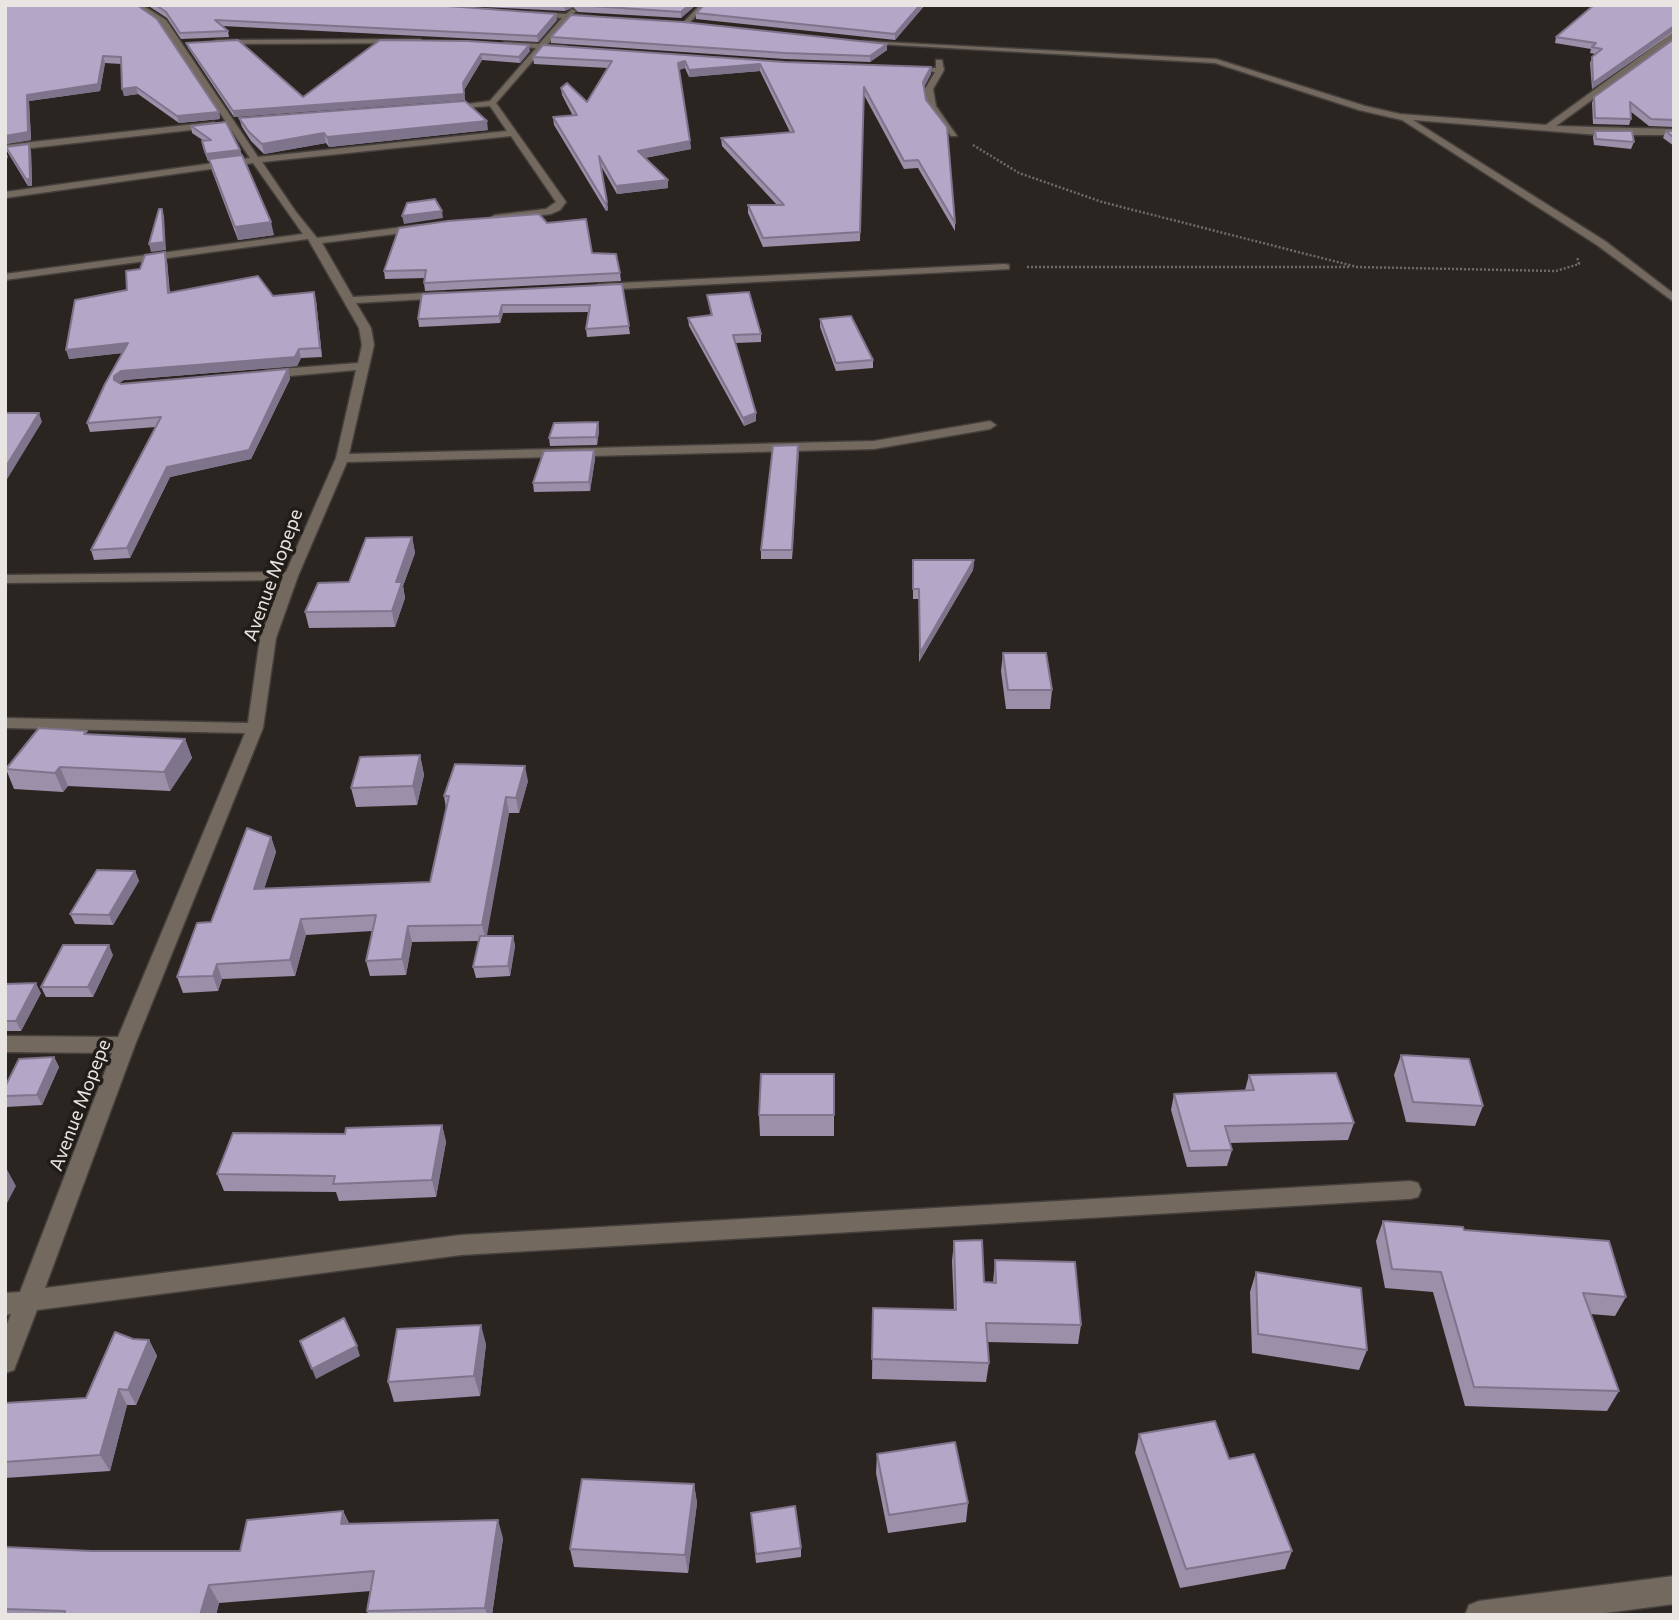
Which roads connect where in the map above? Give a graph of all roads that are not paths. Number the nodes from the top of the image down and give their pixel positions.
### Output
1 (137, 5) edge
2 (581, 5) edge
3 (704, 5) edge
4 (525, 13) edge
5 (569, 16) junction
6 (608, 18) edge
7 (671, 22) edge
8 (684, 23) junction
9 (702, 25) edge
10 (1674, 36) edge
11 (429, 41) edge
12 (204, 43) edge
13 (493, 43) edge
14 (858, 43) edge
15 (939, 45) junction
16 (540, 46) junction
17 (578, 50) edge
18 (901, 69) edge
19 (940, 70) junction
20 (492, 103) junction
21 (437, 108) edge
22 (1400, 117) junction
23 (239, 123) junction
24 (1548, 128) junction
25 (1674, 132) edge
26 (513, 133) junction
27 (954, 134) road end
28 (5, 148) edge
29 (257, 160) junction
30 (5, 195) edge
31 (479, 220) edge
32 (424, 227) edge
33 (313, 239) junction
34 (1005, 267) road end
35 (5, 277) edge
36 (585, 288) edge
37 (461, 294) edge
38 (1674, 299) edge
39 (351, 300) junction
40 (363, 366) junction
41 (257, 375) edge
42 (990, 425) dead end
43 (342, 458) junction
44 (291, 576) junction
45 (5, 579) edge
46 (5, 723) edge
47 (255, 728) junction
48 (5, 1044) edge
49 (125, 1045) junction
50 (1410, 1190) dead end
51 (17, 1303) edge
52 (5, 1362) edge
53 (1674, 1590) edge
54 (1479, 1615) edge

1 - 23 street, Avenue Mopepe
2 - 5 street
3 - 8 street
4 - 5 street
5 - 6 street
5 - 16 street
7 - 8 street
8 - 9 street
10 - 24 street
11 - 12 street
13 - 16 street
14 - 15 street
15 - 19 street
15 - 22 street
16 - 17 street
16 - 20 street
18 - 19 street
19 - 27 street
20 - 21 street
20 - 26 street
22 - 24 street
22 - 38 street
23 - 28 street
23 - 29 street, Avenue Mopepe
24 - 25 street
26 - 29 street
26 - 31 street
29 - 30 street
29 - 33 street, Avenue Mopepe
32 - 33 street
33 - 35 street
33 - 39 street, Avenue Mopepe
34 - 36 street
37 - 39 street
39 - 40 street, Avenue Mopepe
40 - 41 street
40 - 43 street, Avenue Mopepe
42 - 43 street
43 - 44 street, Avenue Mopepe
44 - 45 street
44 - 47 street, Avenue Mopepe
46 - 47 street
47 - 49 street, Avenue Mopepe
48 - 49 street
49 - 51 street, Avenue Mopepe
50 - 51 street
51 - 52 street, Avenue Mopepe
53 - 54 street

